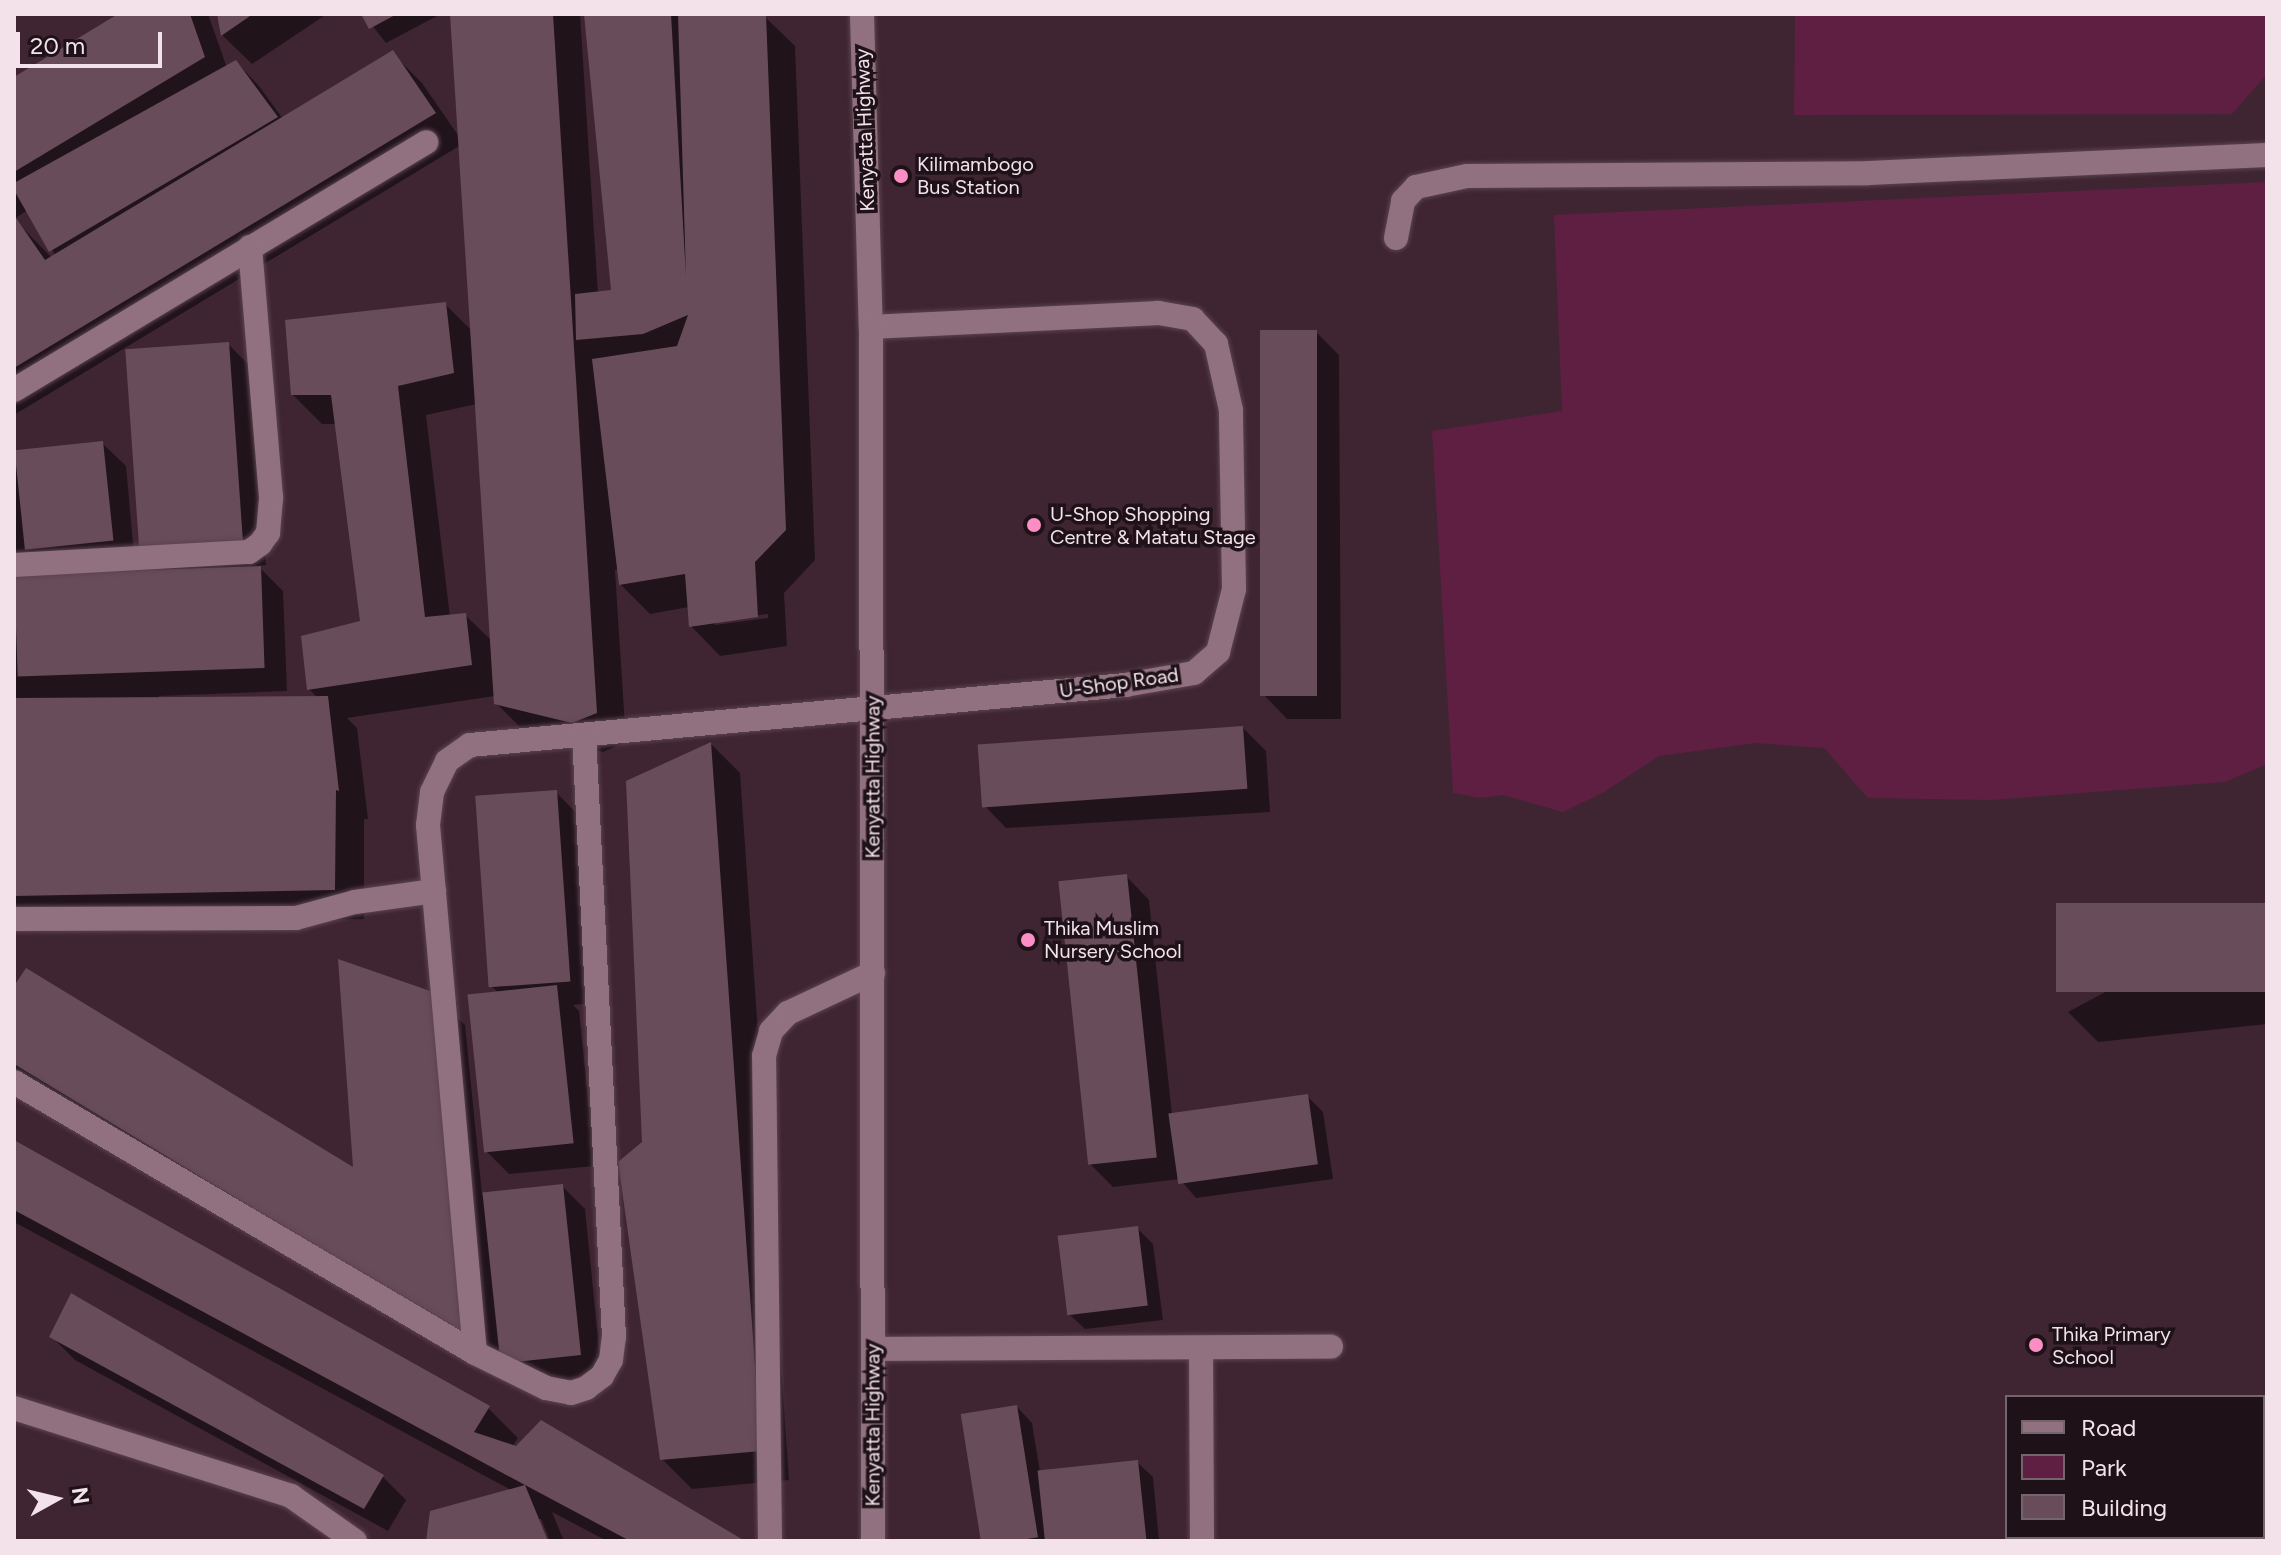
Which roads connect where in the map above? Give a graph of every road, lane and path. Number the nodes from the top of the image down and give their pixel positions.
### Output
1 (862, 14) edge
2 (426, 142) dead end
3 (2267, 155) edge
4 (1396, 238) dead end
5 (250, 247) junction
6 (871, 327) junction
7 (14, 390) edge
8 (14, 565) edge
9 (873, 710) junction
10 (584, 735) junction
11 (434, 891) junction
12 (14, 919) edge
13 (873, 973) junction
14 (14, 1082) edge
15 (1331, 1347) dead end
16 (1201, 1348) junction
17 (873, 1349) junction
18 (475, 1353) junction
19 (14, 1408) edge
20 (355, 1541) edge
21 (770, 1541) edge
22 (873, 1541) edge
23 (1202, 1541) edge

1 - 6 street, Kenyatta Highway
2 - 5 street
3 - 4 street
5 - 7 street
5 - 8 street
6 - 9 street, Kenyatta Highway
6 - 9 street, U-Shop Road
9 - 10 street, U-Shop Road
9 - 13 street, Kenyatta Highway
10 - 11 street, U-Shop Road
10 - 18 street
11 - 12 street
11 - 18 street, U-Shop Road
13 - 17 street, Kenyatta Highway
13 - 21 street
14 - 18 street
15 - 16 street
16 - 17 street
16 - 23 street
17 - 22 street, Kenyatta Highway
19 - 20 street

